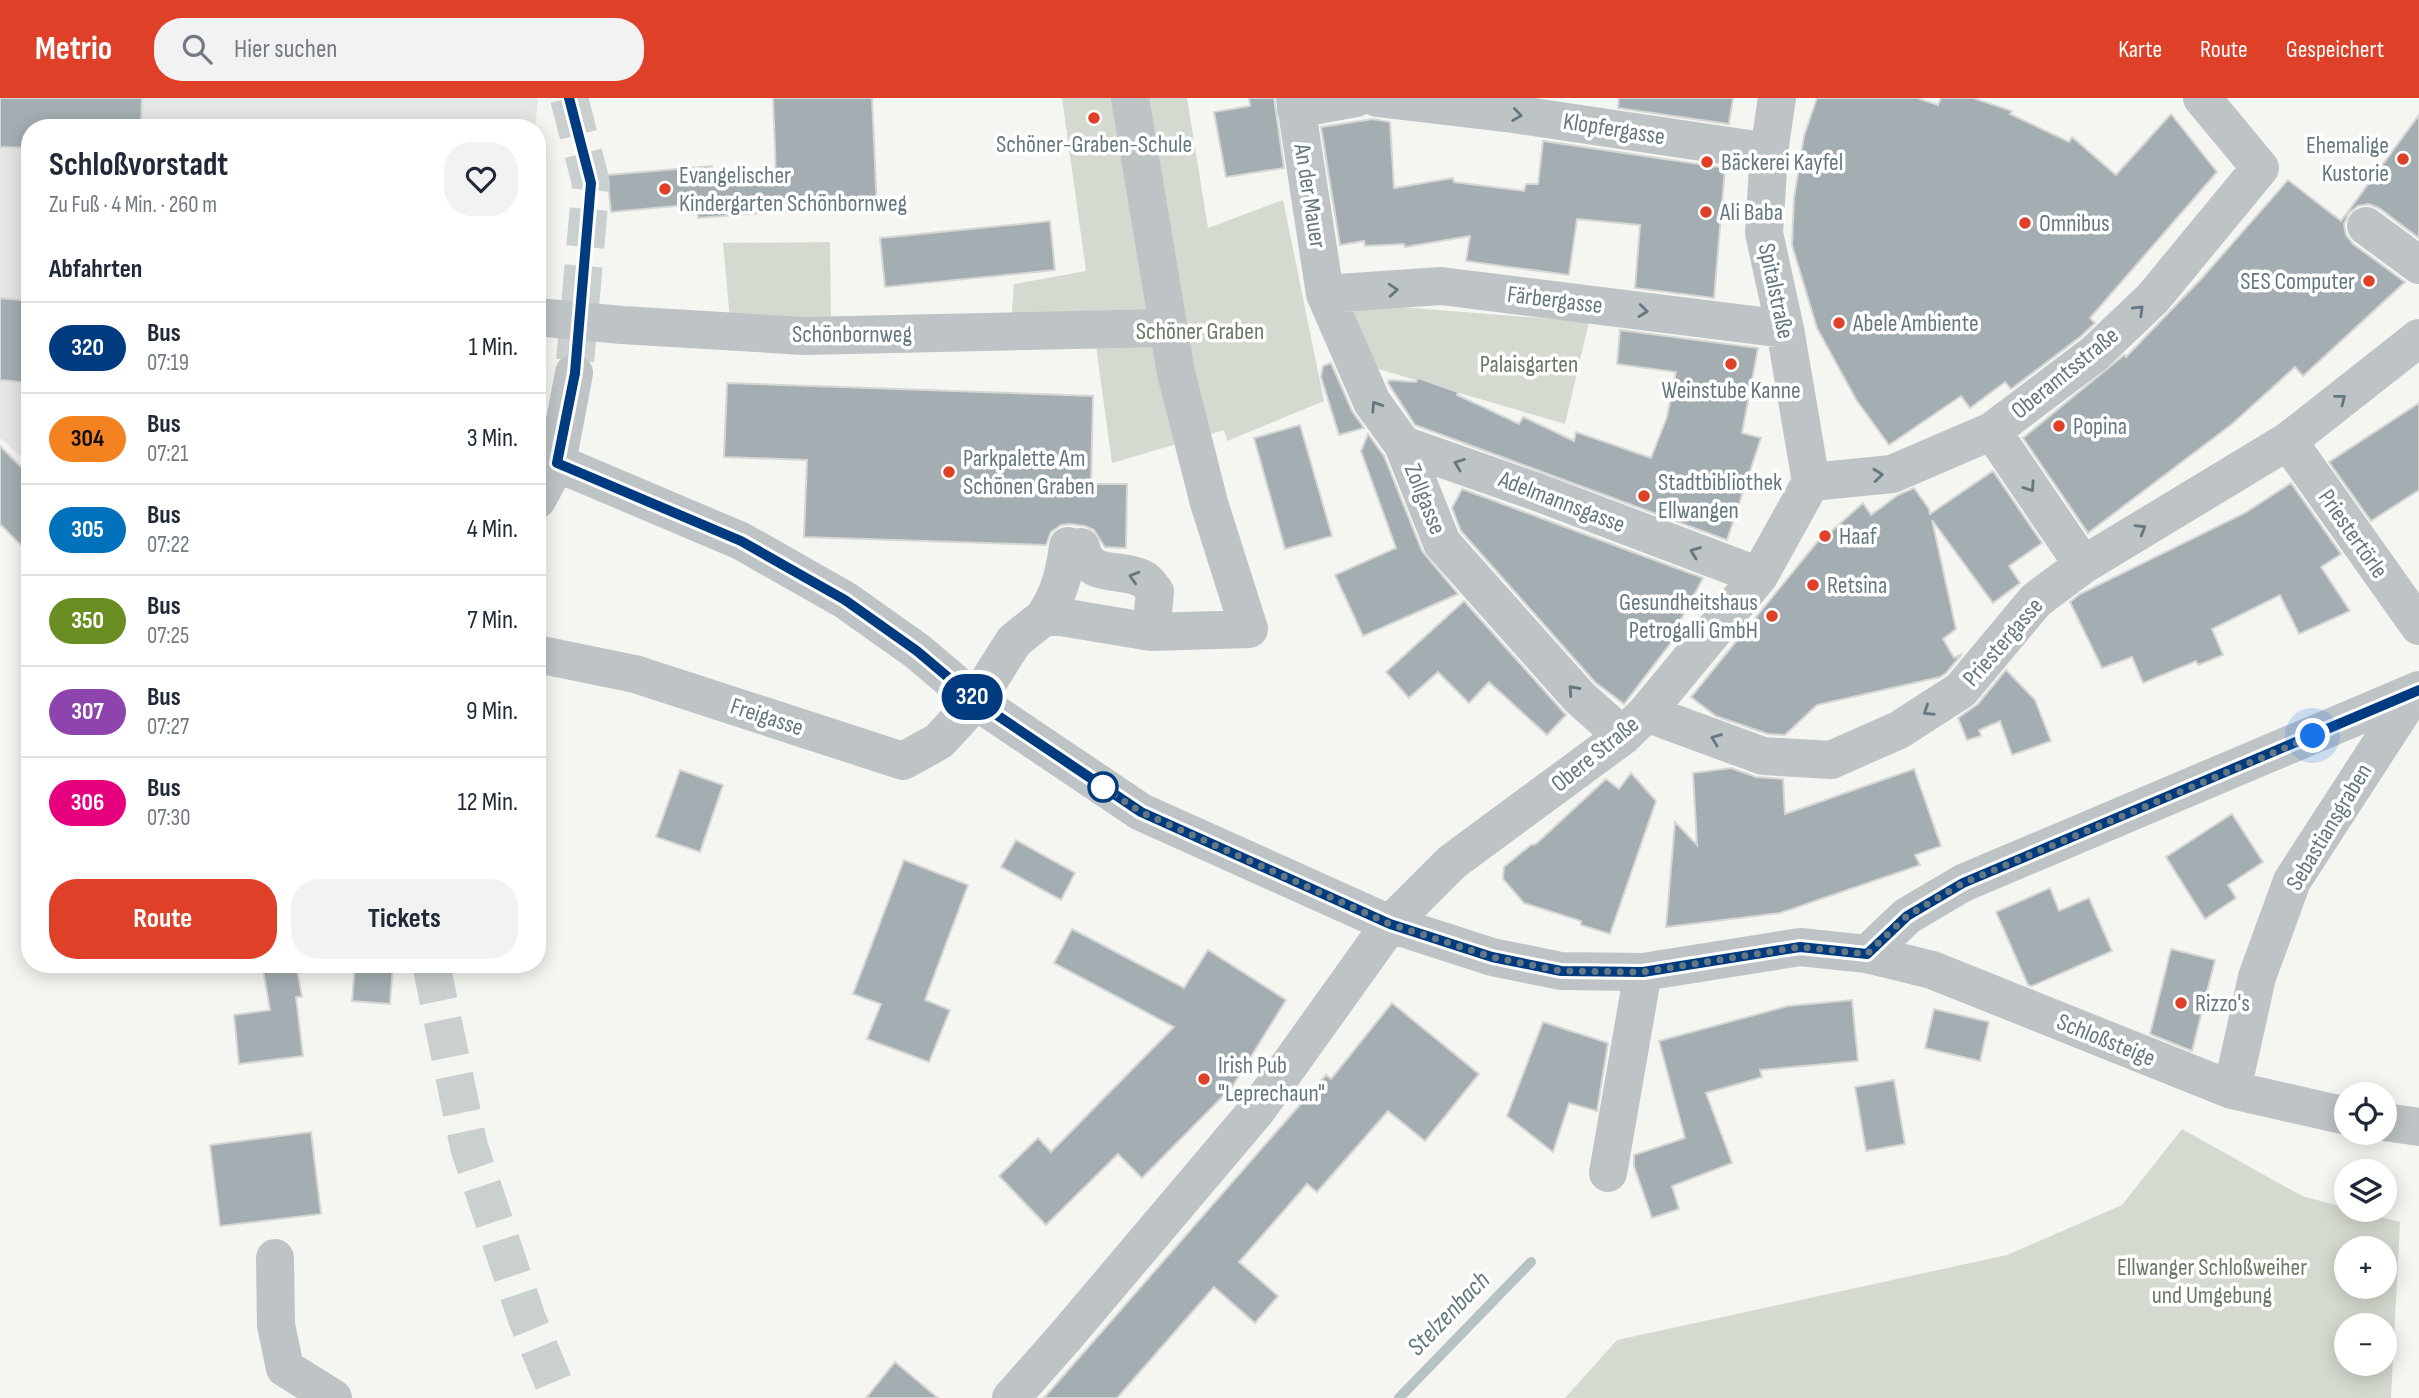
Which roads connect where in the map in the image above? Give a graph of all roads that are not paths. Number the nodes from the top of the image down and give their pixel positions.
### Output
1 (1130, 98) edge
2 (1356, 98) edge
3 (1377, 98) edge
4 (1777, 98) edge
5 (2202, 98) edge
6 (1296, 103) edge
7 (1769, 152) junction
8 (2366, 226) dead end
9 (2419, 265) edge
10 (1325, 294) junction
11 (546, 318) edge
12 (1167, 328) junction
13 (1785, 329) junction
14 (2419, 338) edge
15 (575, 373) tunnel mouth
16 (1992, 431) junction
17 (2288, 441) junction
18 (1403, 445) junction
19 (557, 463) junction
20 (1811, 482) junction
21 (546, 483) edge
22 (2083, 565) junction
23 (1759, 576) junction
24 (1044, 617) junction
25 (2419, 626) edge
26 (1151, 632) junction
27 (546, 656) edge
28 (2416, 692) edge
29 (976, 701) junction
30 (1634, 724) junction
31 (1390, 924) junction
32 (1867, 954) junction
33 (1643, 972) junction
34 (2232, 1090) junction
35 (2334, 1113) edge
36 (2397, 1124) edge
37 (2419, 1127) edge
38 (1608, 1173) dead end
39 (275, 1258) dead end
40 (333, 1398) edge
41 (1011, 1398) edge

1 - 12 street
2 - 6 street
3 -> 7 street, Klopfergasse
4 - 7 street, Spitalstraße
16 -> 5 street, Oberamtsstraße
6 - 10 street, An der Mauer
7 - 13 street, Spitalstraße
8 - 9 street
10 -> 13 street, Färbergasse
18 -> 10 street, Zollgasse
11 - 12 street, Schönbornweg
12 - 26 street
13 - 20 street, Spitalstraße
17 -> 14 street, Priestergasse
15 - 19 street
20 -> 16 street, Oberamtsstraße
16 -> 22 street
22 -> 17 street, Priestergasse
17 - 25 street, Priestertörle
23 -> 18 street, Adelmannsgasse
30 -> 18 street, Zollgasse
19 - 21 street
19 - 29 street
20 - 23 street, Obere Straße
22 -> 30 street, Priestergasse
23 - 30 street, Obere Straße
24 - 26 street
26 -> 24 street
24 - 29 street, Freigasse
27 - 29 street, Freigasse
28 - 32 street, Sebastiansgraben
28 - 34 street, Sebastiansgraben
29 - 31 street
30 - 31 street, Obere Straße
31 - 33 street
31 - 41 street, Obere Straße
32 - 33 street
32 - 34 street, Schloßsteige
33 - 38 street
34 - 35 street, Schloßsteige
36 - 37 street
39 - 40 street

